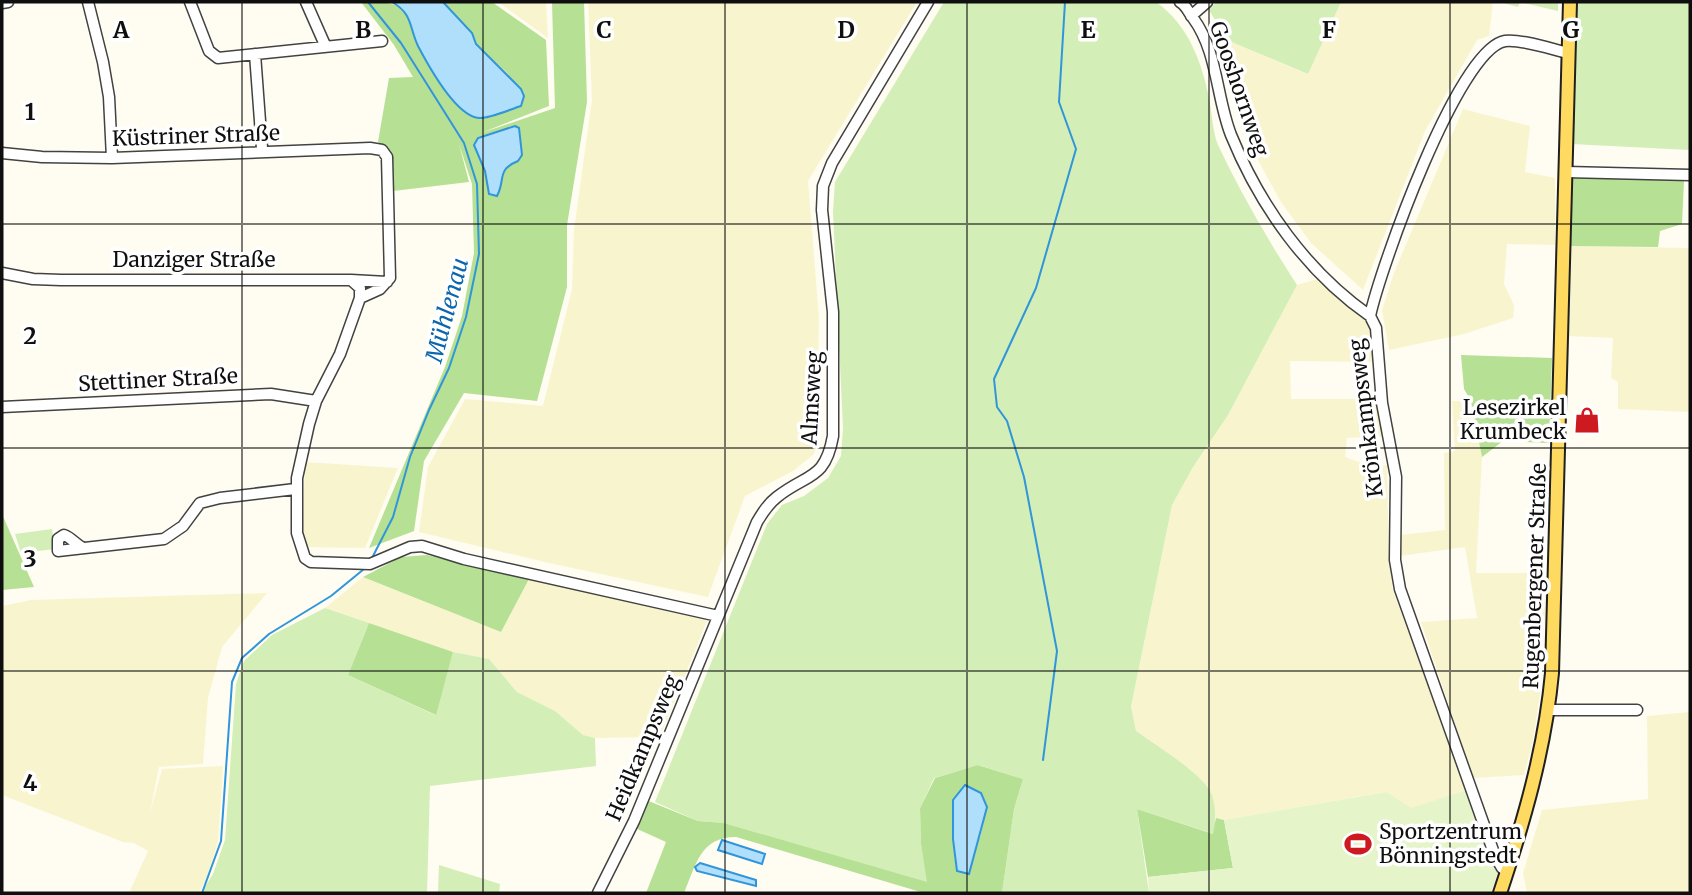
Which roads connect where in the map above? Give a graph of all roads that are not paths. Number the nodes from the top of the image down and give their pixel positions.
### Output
1 (8, 2) edge
2 (88, 2) edge
3 (190, 2) edge
4 (306, 2) edge
5 (928, 2) edge
6 (1180, 2) edge
7 (1207, 2) edge
8 (1570, 2) edge
9 (2, 3) edge
10 (1191, 16) junction
11 (382, 41) dead end
12 (325, 46) junction
13 (1569, 53) junction
14 (255, 54) junction
15 (262, 148) dead end
16 (2, 153) edge
17 (112, 158) junction
18 (2, 163) edge
19 (1566, 173) junction
20 (1690, 175) edge
21 (2, 273) edge
22 (351, 280) junction
23 (387, 282) junction
24 (360, 298) junction
25 (1370, 316) junction
26 (316, 401) junction
27 (2, 407) edge
28 (295, 489) junction
29 (83, 548) dead end
30 (718, 616) junction
31 (1548, 710) junction
32 (1637, 710) dead end
33 (1508, 870) junction
34 (598, 893) edge
35 (1500, 893) edge

1 - 9 street
2 - 17 street
3 - 14 street
4 - 12 street
5 - 30 street, Almsweg
6 - 10 street, Gooshornweg
7 - 10 street
8 - 13 main road, Rugenbergener Straße
10 - 25 street, Gooshornweg
11 - 12 street
12 - 14 street
13 - 19 main road, Rugenbergener Straße
13 - 25 street, Krönkampsweg
14 - 15 street
16 - 17 street, Küstriner Straße
16 - 18 street
17 - 23 street, Küstriner Straße
19 - 20 street
19 - 31 main road, Rugenbergener Straße
21 - 22 street, Danziger Straße
22 - 23 street, Danziger Straße
22 - 24 street
23 - 24 street
24 - 26 street
25 - 33 street, Krönkampsweg
26 - 27 street, Stettiner Straße
26 - 28 street
28 - 29 street
28 - 30 street
30 - 34 street, Heidkampsweg
31 - 32 street
31 - 33 main road, Rugenbergener Straße
33 - 35 main road, Rugenbergener Straße

